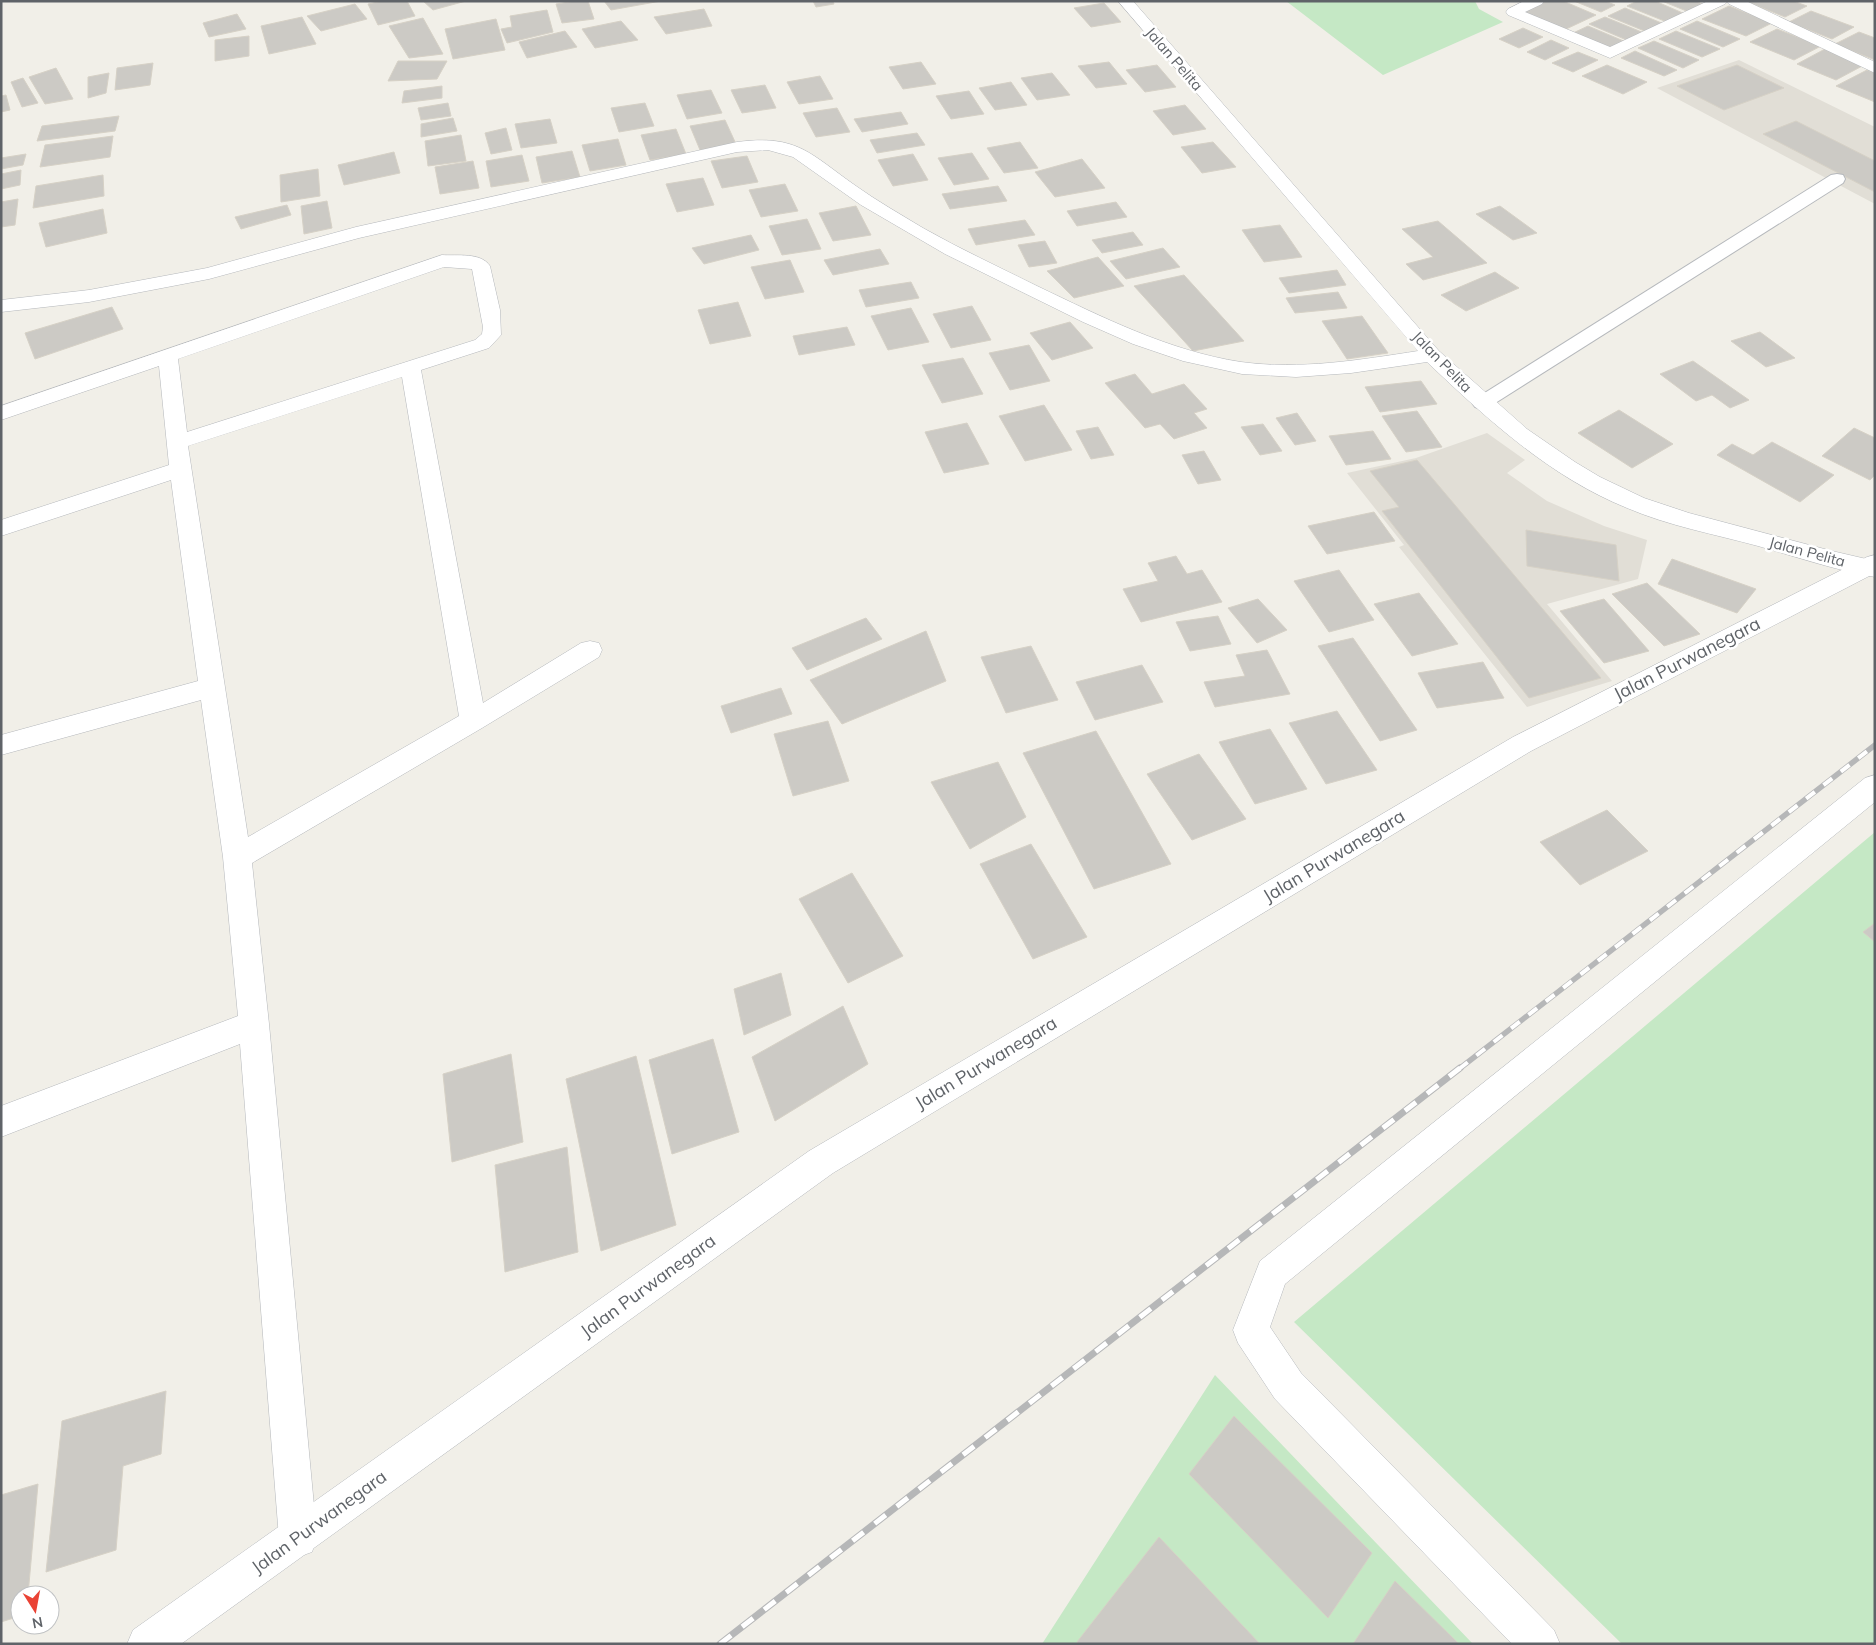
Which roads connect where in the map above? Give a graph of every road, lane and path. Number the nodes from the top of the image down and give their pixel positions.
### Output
1 (1125, 1) edge
2 (1537, 1) edge
3 (1720, 1) edge
4 (1734, 1) edge
5 (1875, 68) edge
6 (1837, 179) dead end
7 (1, 306) edge
8 (1432, 355) junction
9 (168, 356) junction
10 (410, 366) junction
11 (1482, 403) junction
12 (1, 413) edge
13 (179, 456) junction
14 (1, 528) edge
15 (1872, 567) edge
16 (590, 650) dead end
17 (212, 688) junction
18 (473, 721) junction
19 (1, 745) edge
20 (1875, 786) edge
21 (236, 857) junction
22 (254, 1024) junction
23 (1, 1122) edge
24 (298, 1538) junction
25 (147, 1644) edge
26 (1540, 1644) edge

1 - 8 street, Jalan Pelita
2 - 3 street
4 - 5 street
6 - 11 lane
7 - 8 street
8 - 11 street, Jalan Pelita
9 - 10 street
9 - 12 street
9 - 13 street
10 - 13 street
10 - 18 street
11 - 15 street, Jalan Pelita
13 - 14 street
13 - 17 street
15 - 24 street, Jalan Purwanegara
16 - 18 street
17 - 19 street
17 - 21 street
18 - 21 street
20 - 26 street
21 - 22 street
22 - 23 street
22 - 24 street
24 - 25 street, Jalan Purwanegara

